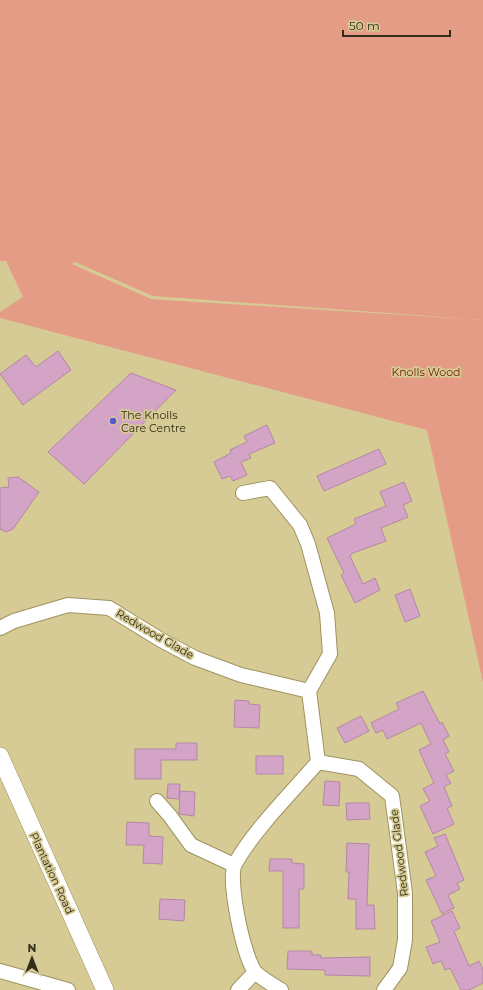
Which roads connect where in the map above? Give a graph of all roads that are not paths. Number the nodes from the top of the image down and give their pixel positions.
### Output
1 (243, 493) dead end
2 (0, 628) edge
3 (309, 691) junction
4 (0, 756) edge
5 (318, 762) junction
6 (157, 802) dead end
7 (234, 865) junction
8 (0, 971) edge
9 (255, 972) junction
10 (68, 990) edge
11 (106, 990) edge
12 (238, 990) edge
13 (281, 990) edge
14 (384, 990) edge

1 - 3 street
2 - 3 street, Redwood Glade
3 - 5 street
4 - 11 street, Plantation Road
5 - 7 street
5 - 14 street, Redwood Glade
6 - 7 street
7 - 9 street
8 - 10 street
9 - 12 street
9 - 13 street

